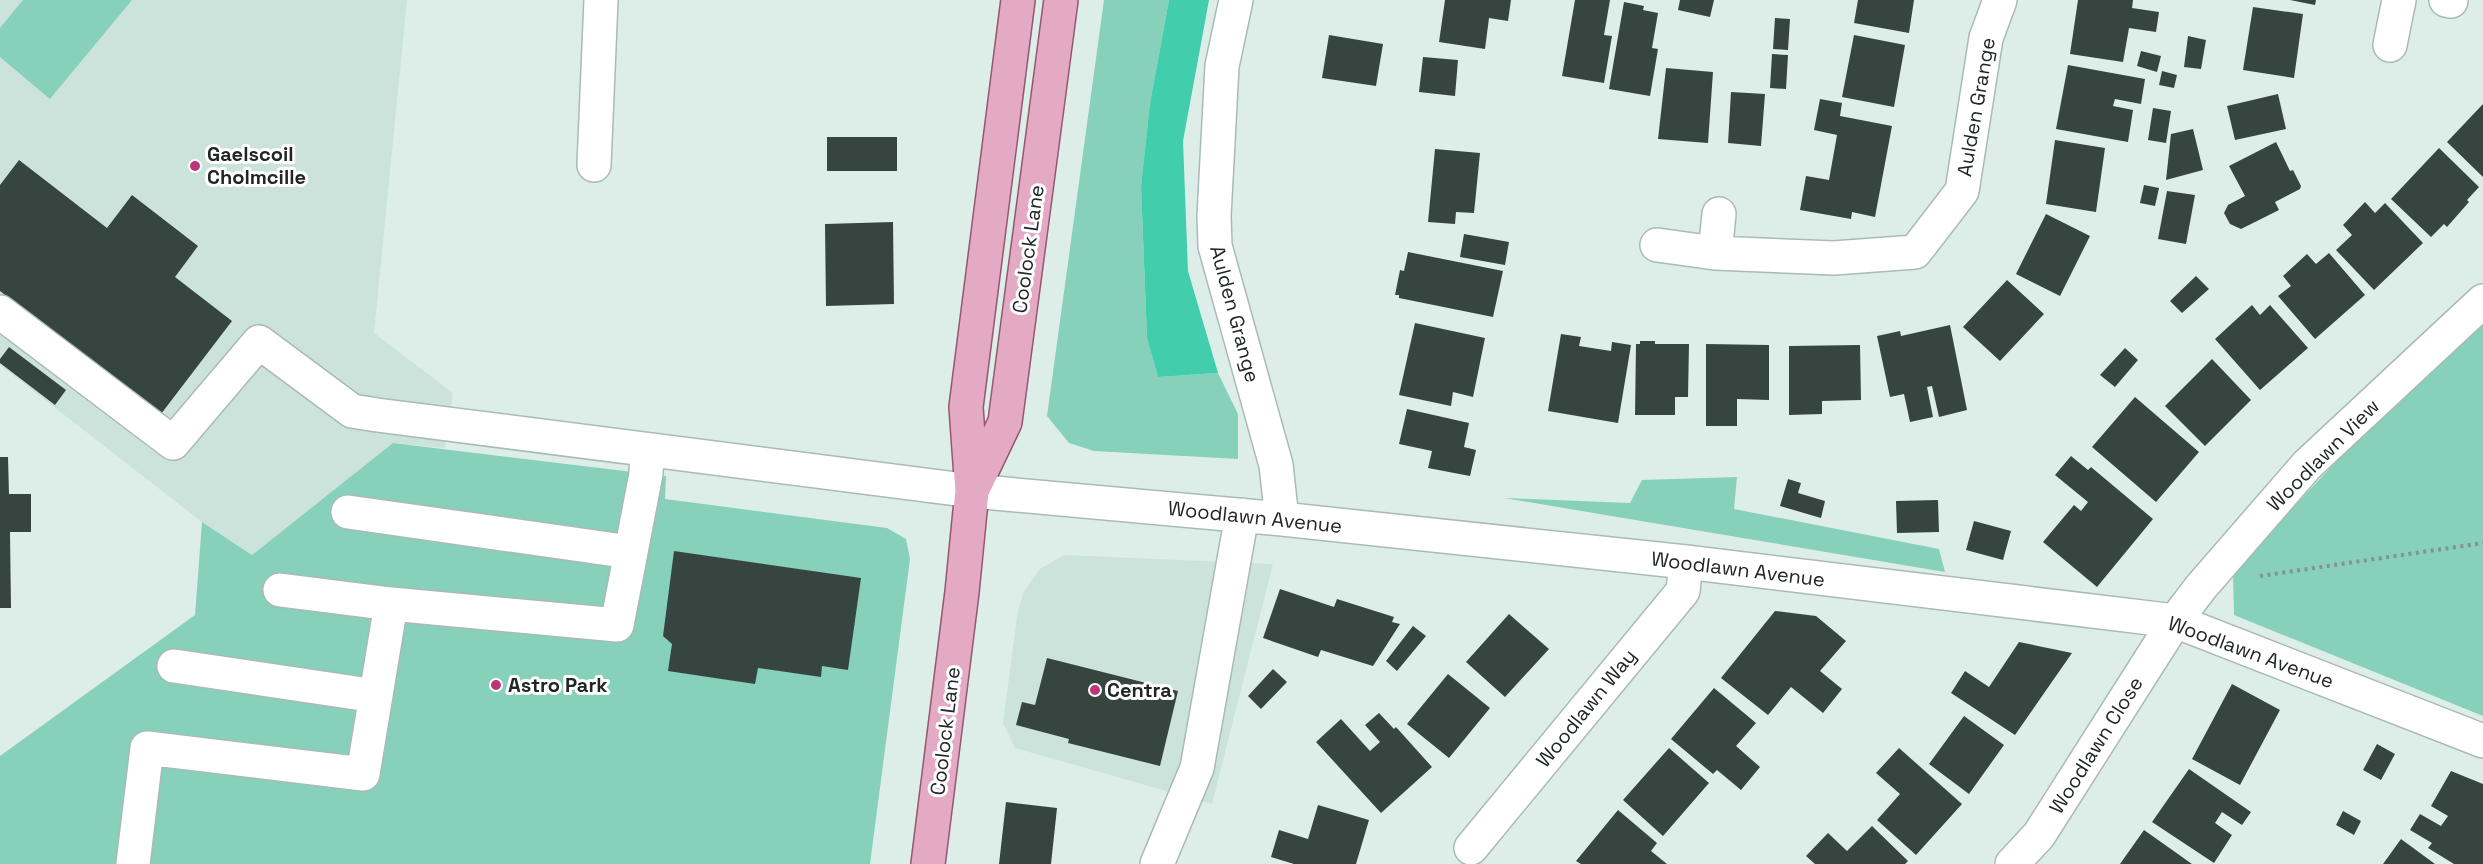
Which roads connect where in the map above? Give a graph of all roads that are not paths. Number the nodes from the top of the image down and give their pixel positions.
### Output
1 (601, 0) edge
2 (1018, 0) edge
3 (1061, 0) edge
4 (1236, 0) edge
5 (2000, 0) edge
6 (2399, 0) edge
7 (2390, 45) dead end
8 (594, 165) dead end
9 (1719, 214) dead end
10 (1657, 245) dead end
11 (1715, 253) junction
12 (2483, 301) edge
13 (0, 312) edge
14 (647, 451) junction
15 (972, 490) junction
16 (348, 512) dead end
17 (1242, 515) junction
18 (1282, 519) junction
19 (630, 552) junction
20 (1686, 562) junction
21 (280, 590) dead end
22 (391, 604) junction
23 (2175, 621) junction
24 (174, 666) dead end
25 (376, 696) junction
26 (2483, 741) edge
27 (1471, 848) dead end
28 (133, 864) edge
29 (928, 864) edge
30 (1157, 864) edge
31 (2012, 864) edge

1 - 8 street
2 - 15 main road, Coolock Lane
3 - 15 main road, Coolock Lane
4 - 18 street, Aulden Grange
5 - 11 street, Aulden Grange
6 - 7 street
9 - 11 street
10 - 11 street, Aulden Grange
12 - 23 street, Woodlawn View
13 - 14 street, Woodlawn Avenue
14 - 15 street, Woodlawn Avenue
14 - 19 street
15 - 17 street, Woodlawn Avenue
15 - 29 main road, Coolock Lane
16 - 19 street
17 - 18 street, Woodlawn Avenue
17 - 30 street
18 - 20 street, Woodlawn Avenue
19 - 22 street
20 - 23 street, Woodlawn Avenue
20 - 27 street, Woodlawn Way
21 - 22 street
22 - 25 street
23 - 26 street, Woodlawn Avenue
23 - 31 street, Woodlawn Close
24 - 25 street
25 - 28 street

